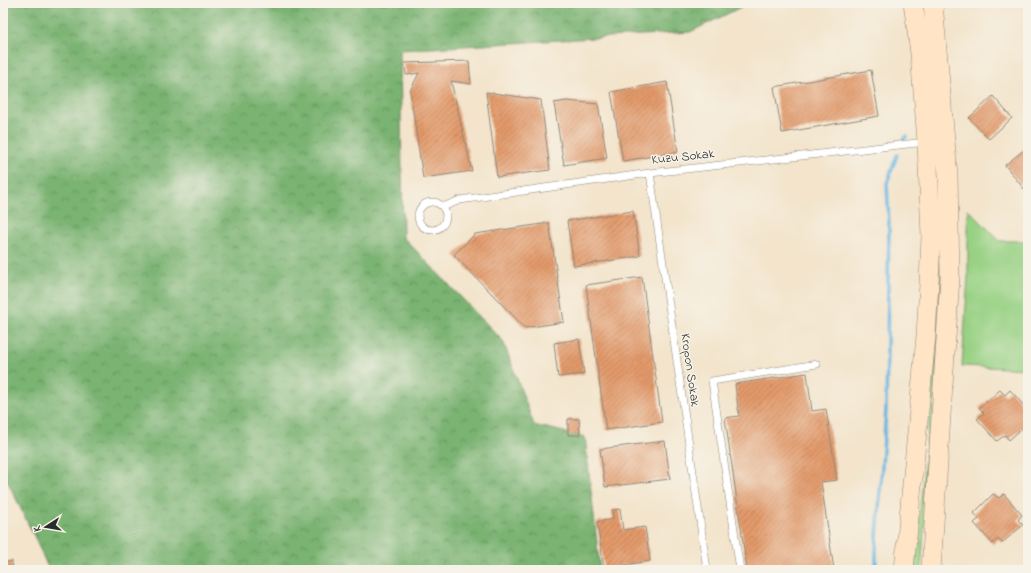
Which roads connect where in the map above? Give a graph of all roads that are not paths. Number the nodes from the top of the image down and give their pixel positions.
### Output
1 (913, 3) edge
2 (933, 3) edge
3 (927, 142) junction
4 (650, 173) junction
5 (443, 207) junction
6 (817, 364) dead end
7 (707, 570) edge
8 (740, 570) edge
9 (904, 570) edge
10 (930, 570) edge

1 - 3 main road
2 - 10 main road
3 - 4 lane, Kuzu Sokak
3 - 9 main road
4 - 5 lane, Kuzu Sokak
4 - 7 lane, Kropon Sokak
5 - 5 lane
6 - 8 lane

